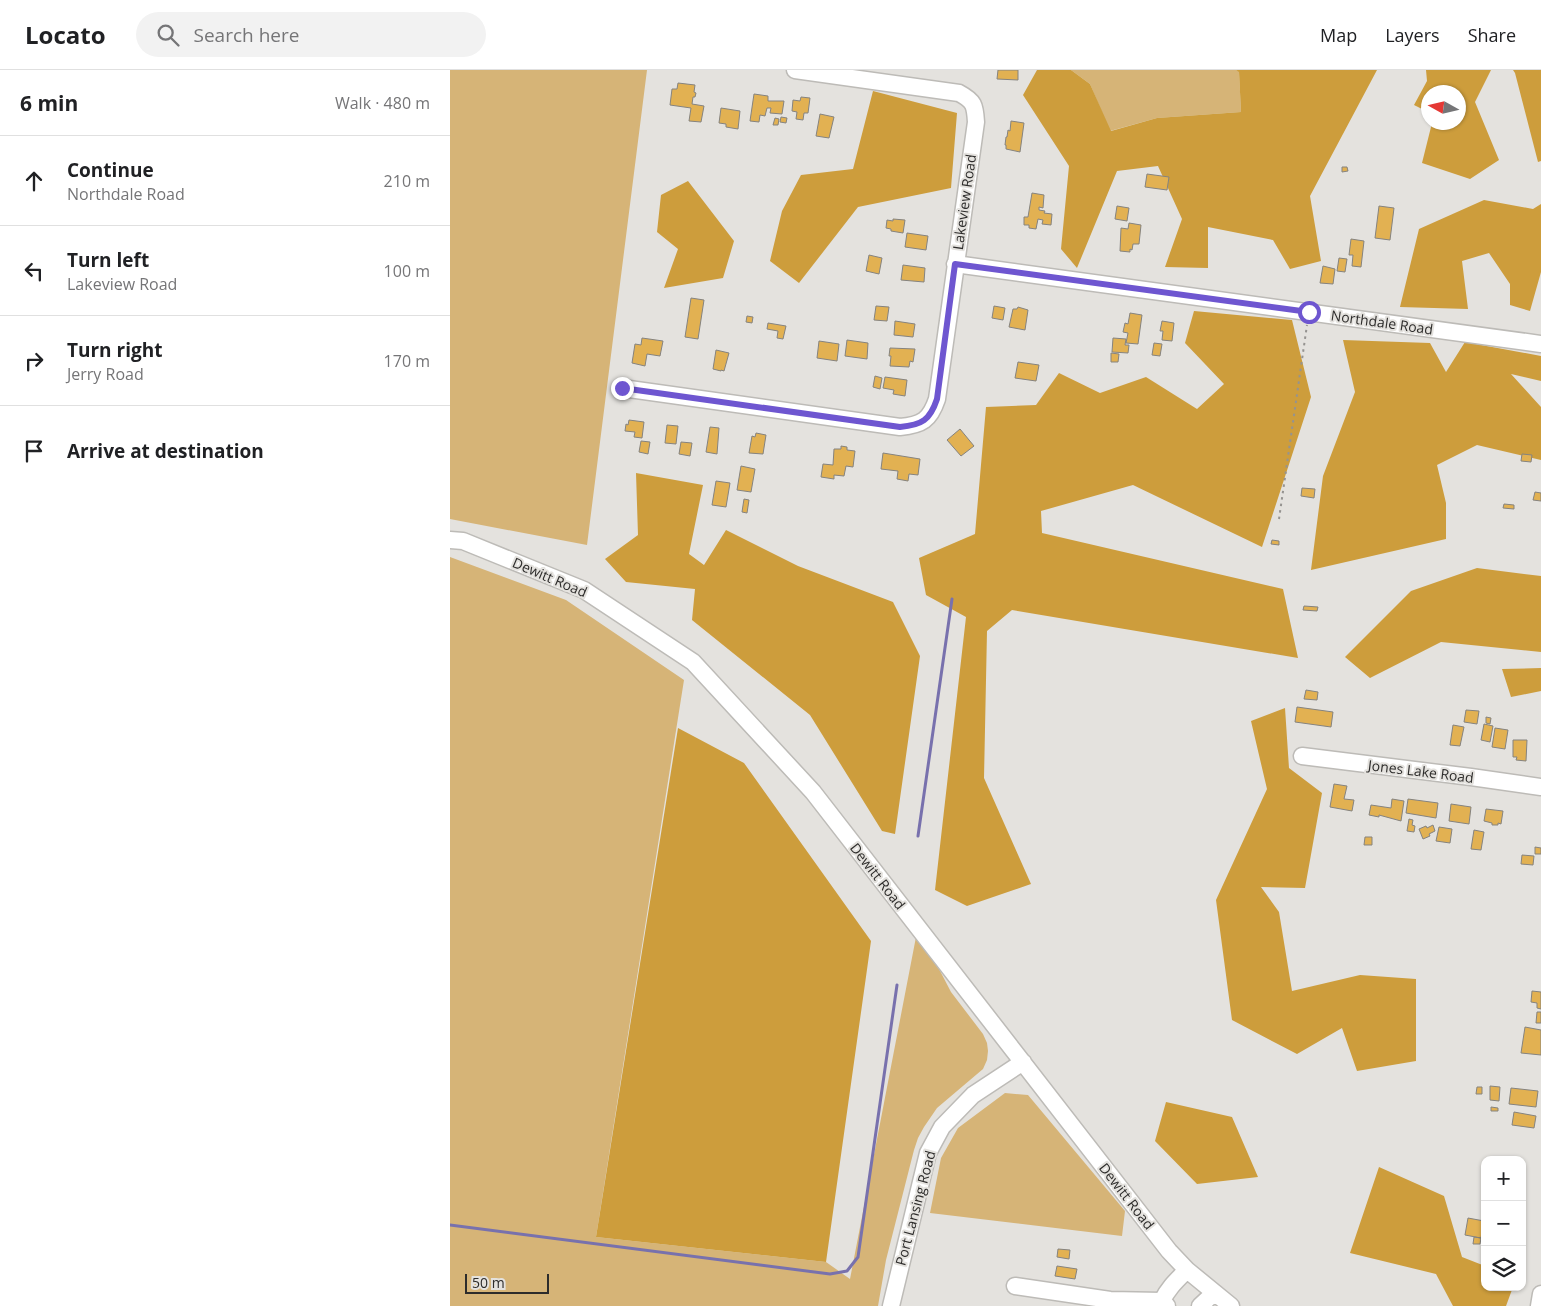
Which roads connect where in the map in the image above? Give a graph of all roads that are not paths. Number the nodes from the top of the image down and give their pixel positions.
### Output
1 (795, 70) edge
2 (955, 264) junction
3 (1541, 344) edge
4 (622, 388) dead end
5 (450, 540) edge
6 (1302, 756) dead end
7 (1541, 787) edge
8 (1023, 1062) junction
9 (1187, 1270) junction
10 (1015, 1286) dead end
11 (1214, 1293) junction
12 (1541, 1294) edge
13 (1163, 1304) edge
14 (891, 1306) edge
15 (1200, 1306) edge
16 (1231, 1306) edge
17 (1539, 1306) edge

1 - 2 street, Lakeview Road
2 - 3 street, Northdale Road
2 - 4 street, Lakeview Road
5 - 8 street, Dewitt Road
6 - 7 street, Jones Lake Road
8 - 9 street, Dewitt Road
8 - 14 street, Port Lansing Road
9 - 11 street, Dewitt Road
9 - 13 street
10 - 13 street
11 - 15 street
11 - 16 street, Dewitt Road
12 - 17 street

